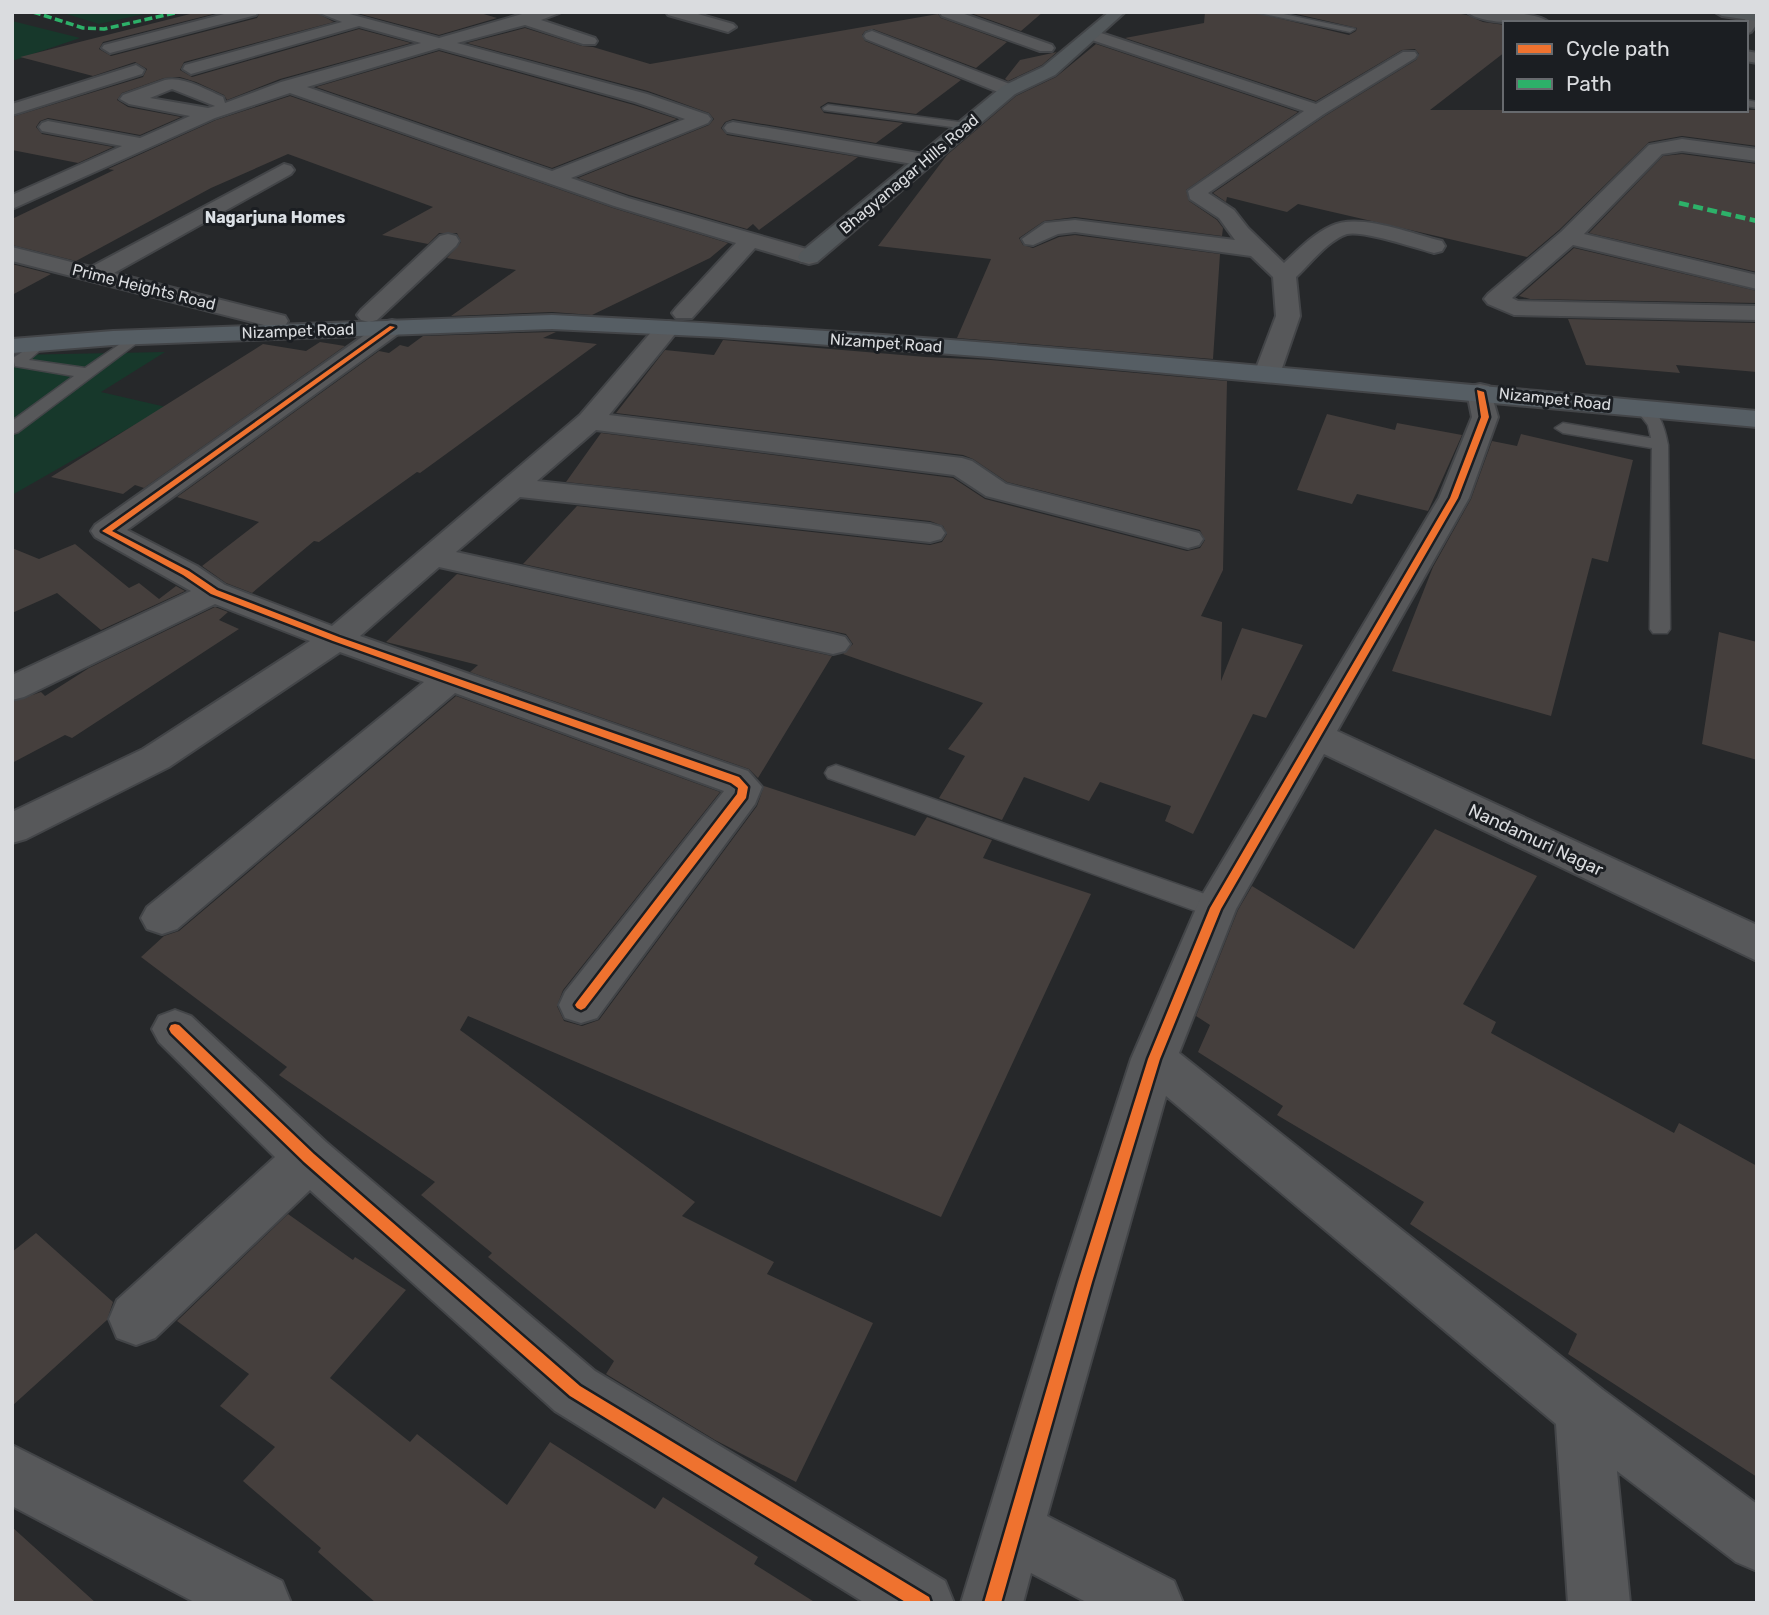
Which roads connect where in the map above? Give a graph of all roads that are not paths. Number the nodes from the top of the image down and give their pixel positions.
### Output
1 (251, 12) edge
2 (324, 12) edge
3 (394, 12) edge
4 (496, 12) edge
5 (555, 12) edge
6 (673, 12) edge
7 (1118, 12) edge
8 (1258, 12) edge
9 (1474, 12) edge
10 (1722, 12) edge
11 (947, 13) edge
12 (525, 19) junction
13 (1754, 19) edge
14 (1550, 21) edge
15 (359, 22) junction
16 (728, 27) dead end
17 (1350, 29) dead end
18 (1063, 34) dead end
19 (1091, 35) junction
20 (872, 36) dead end
21 (589, 41) dead end
22 (1025, 41) junction
23 (439, 43) junction
24 (1046, 48) junction
25 (1006, 53) dead end
26 (1409, 55) dead end
27 (191, 69) dead end
28 (286, 86) junction
29 (1009, 90) junction
30 (12, 98) edge
31 (34, 103) junction
32 (236, 104) junction
33 (828, 108) dead end
34 (12, 110) edge
35 (1318, 110) junction
36 (209, 114) junction
37 (139, 124) dead end
38 (967, 126) junction
39 (48, 127) dead end
40 (733, 128) dead end
41 (174, 130) junction
42 (142, 144) junction
43 (1757, 155) edge
44 (924, 160) junction
45 (284, 170) dead end
46 (553, 178) junction
47 (12, 203) edge
48 (1569, 237) junction
49 (1033, 239) dead end
50 (750, 240) junction
51 (448, 241) dead end
52 (1434, 246) dead end
53 (1258, 250) junction
54 (12, 254) edge
55 (809, 257) joint
56 (96, 275) junction
57 (1284, 275) junction
58 (1757, 282) edge
59 (1757, 313) edge
60 (676, 320) junction
61 (276, 321) junction
62 (381, 321) junction
63 (12, 334) edge
64 (136, 337) junction
65 (39, 345) junction
66 (12, 346) edge
67 (1268, 366) junction
68 (88, 373) junction
69 (1480, 392) junction
70 (1757, 397) edge
71 (1643, 408) junction
72 (1757, 419) edge
73 (590, 421) junction
74 (1563, 428) dead end
75 (12, 429) edge
76 (1660, 445) junction
77 (512, 487) junction
78 (930, 533) dead end
79 (1188, 538) dead end
80 (433, 556) junction
81 (214, 592) junction
82 (1660, 629) dead end
83 (336, 639) junction
84 (833, 644) dead end
85 (450, 679) junction
86 (12, 689) edge
87 (1316, 736) junction
88 (836, 773) dead end
89 (12, 829) edge
90 (1216, 908) junction
91 (162, 918) dead end
92 (1757, 944) edge
93 (581, 1005) dead end
94 (175, 1028) dead end
95 (1154, 1059) junction
96 (309, 1158) junction
97 (136, 1319) dead end
98 (1583, 1410) junction
99 (12, 1474) edge
100 (1014, 1531) junction
101 (1757, 1541) edge
102 (260, 1603) edge
103 (923, 1603) edge
104 (992, 1603) edge
105 (1152, 1603) edge
106 (1599, 1603) edge

1 - 31 street
2 - 15 street
3 - 15 street
4 - 12 street
5 - 12 street
6 - 16 street
7 - 19 main road, Bhagyanagar Hills Road
8 - 17 lane
9 - 14 street
10 - 13 main road
11 - 22 street
12 - 21 street
12 - 23 street
15 - 23 street
15 - 27 street
18 - 24 main road, Bhagyanagar Hills Road
19 - 29 main road, Bhagyanagar Hills Road
19 - 35 street
20 - 29 street
22 - 24 street
22 - 25 street
23 - 28 street
23 - 46 street
24 - 29 main road, Bhagyanagar Hills Road
26 - 35 street
28 - 32 street
28 - 46 street
29 - 38 main road, Bhagyanagar Hills Road
30 - 31 street
31 - 34 street
32 - 36 street
32 - 36 street
33 - 38 lane
35 - 53 street
36 - 41 street
37 - 41 street
38 - 44 main road, Bhagyanagar Hills Road
39 - 42 street
40 - 44 street
41 - 42 street
42 - 47 street
43 - 48 street
44 - 55 main road, Bhagyanagar Hills Road
45 - 56 street
46 - 50 street
48 - 58 street
48 - 59 street
49 - 53 street
50 - 55 street
50 - 60 street
51 - 62 street
52 - 57 street
53 - 57 street
54 - 56 street, Prime Heights Road
56 - 61 street, Prime Heights Road
57 - 67 street
60 - 62 main road, Nizampet Road
60 - 67 main road, Nizampet Road
60 - 73 street
61 - 62 main road, Nizampet Road
61 - 63 main road, Nizampet Road
62 - 64 main road, Nizampet Road
62 - 81 street
64 - 65 main road, Nizampet Road
64 - 68 lane
65 - 66 main road, Nizampet Road
65 - 68 lane
67 - 69 main road, Nizampet Road
67 - 70 main road, Nizampet Road
68 - 75 lane
69 - 71 main road, Nizampet Road
69 - 87 street
71 - 72 main road, Nizampet Road
71 - 76 lane
73 - 77 street
73 - 79 street
74 - 76 lane
76 - 82 lane
77 - 78 street
77 - 80 street
80 - 83 street
80 - 84 street
81 - 83 street
81 - 86 street
83 - 85 street
83 - 89 street
85 - 91 street
85 - 93 street
87 - 90 street
87 - 92 street, Nandamuri Nagar
88 - 90 lane
90 - 95 street
94 - 96 street
95 - 98 street
95 - 100 street
96 - 97 street
96 - 103 street
98 - 101 street
98 - 106 street
99 - 102 street
100 - 104 street
100 - 105 street

